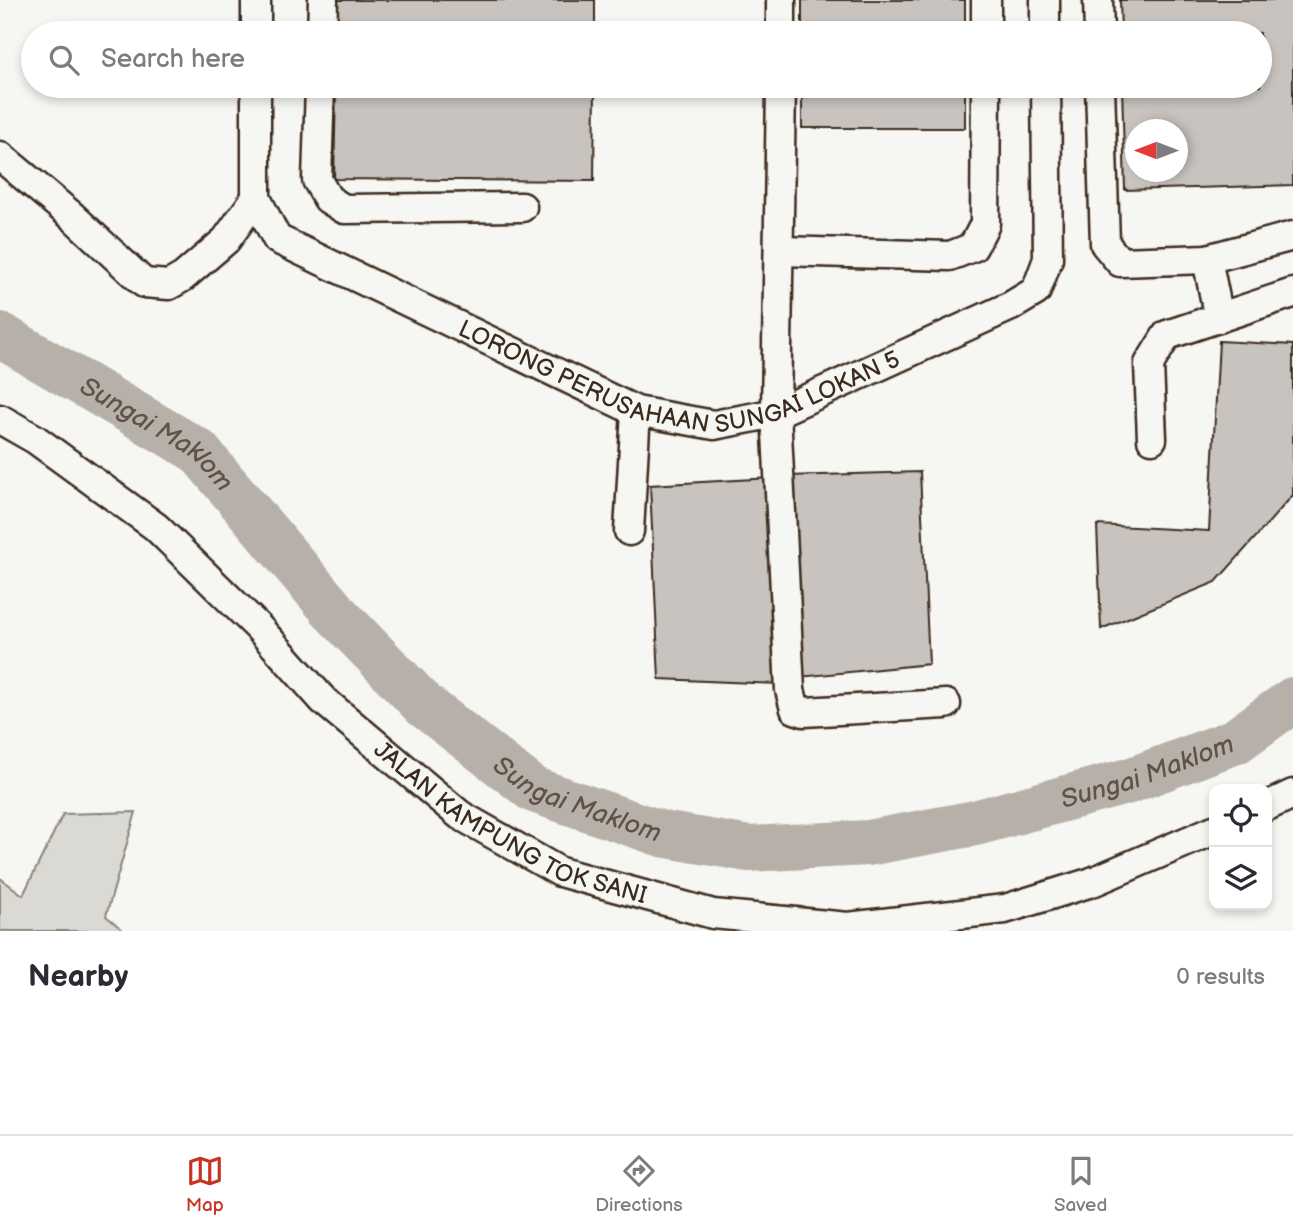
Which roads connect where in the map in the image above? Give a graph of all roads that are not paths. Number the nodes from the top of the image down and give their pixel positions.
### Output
1 (256, 0) edge
2 (323, 0) edge
3 (782, 0) edge
4 (986, 0) edge
5 (1045, 0) edge
6 (1098, 0) edge
7 (256, 21) edge
8 (322, 21) edge
9 (781, 21) edge
10 (986, 21) edge
11 (1045, 21) edge
12 (1099, 21) edge
13 (256, 98) edge
14 (320, 98) edge
15 (781, 98) edge
16 (986, 98) edge
17 (1046, 98) edge
18 (1100, 98) edge
19 (0, 156) edge
20 (256, 198) junction
21 (522, 207) dead end
22 (1293, 236) edge
23 (780, 251) junction
24 (1207, 260) junction
25 (1293, 293) edge
26 (1219, 318) junction
27 (636, 411) junction
28 (776, 414) junction
29 (0, 419) edge
30 (1152, 439) dead end
31 (628, 531) dead end
32 (946, 704) dead end
33 (1293, 794) edge
34 (1272, 804) edge
35 (1209, 832) edge

1 - 7 street
2 - 8 street
3 - 9 street
4 - 10 street
5 - 11 street
6 - 12 street
13 - 20 street, LORONG PERUSAHAAN SUNGAI LOKAN 5
14 - 21 street
15 - 23 street
16 - 23 street
17 - 28 street, LORONG PERUSAHAAN SUNGAI LOKAN 5
18 - 24 street
19 - 20 street
20 - 27 street, LORONG PERUSAHAAN SUNGAI LOKAN 5
22 - 24 street
23 - 28 street
24 - 26 street
25 - 26 street
26 - 30 street
27 - 28 street, LORONG PERUSAHAAN SUNGAI LOKAN 5
27 - 31 street
28 - 32 street
29 - 35 street, JALAN KAMPUNG TOK SANI
33 - 34 street

